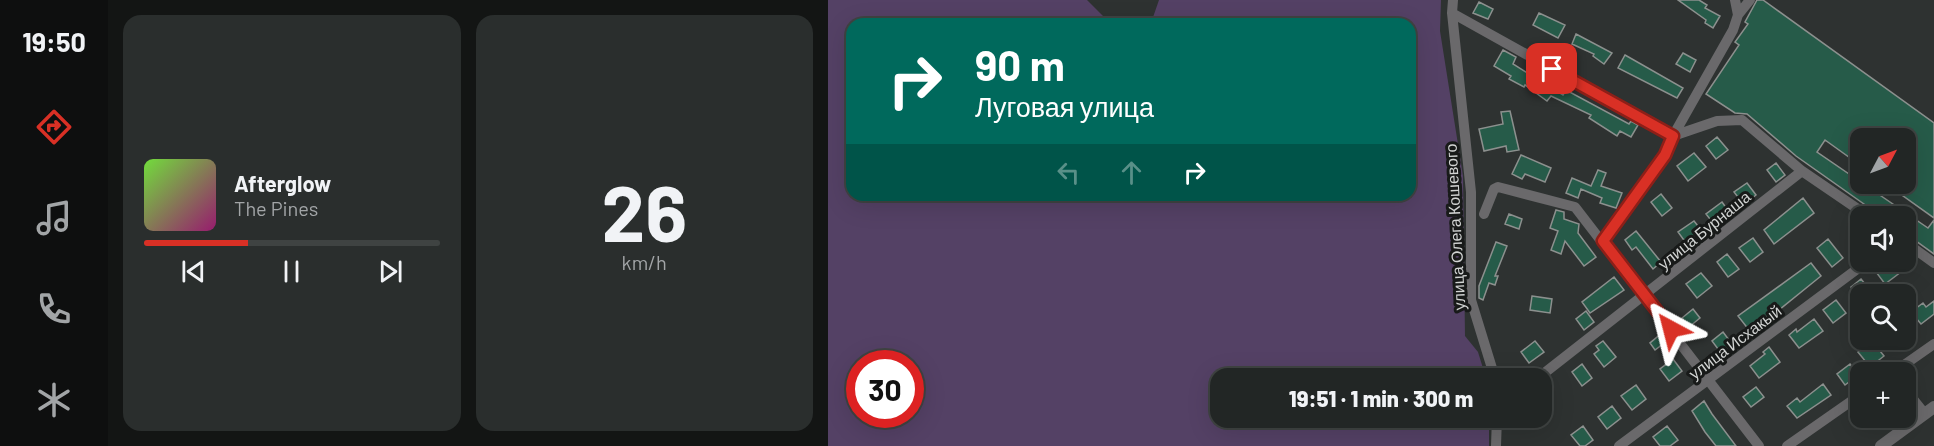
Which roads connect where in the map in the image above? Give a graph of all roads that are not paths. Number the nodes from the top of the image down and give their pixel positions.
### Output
1 (1453, 0) edge
2 (1749, 0) edge
3 (1737, 7) edge
4 (1452, 13) junction
5 (1673, 136) junction
6 (1802, 171) junction
7 (1853, 206) edge
8 (1484, 214) dead end
9 (1603, 241) junction
10 (1916, 250) edge
11 (1934, 262) edge
12 (1853, 272) edge
13 (1645, 296) junction
14 (1934, 344) edge
15 (1908, 362) edge
16 (1493, 368) edge
17 (1551, 368) edge
18 (1709, 379) junction
19 (1916, 399) edge
20 (1850, 403) edge
21 (1929, 411) edge
22 (1497, 428) edge
23 (1496, 446) edge
24 (1619, 446) edge
25 (1759, 446) edge
26 (1787, 446) edge
27 (1881, 446) edge

1 - 4 street, улица Олега Кошевого
2 - 3 street
3 - 5 street
4 - 5 street
4 - 16 street, улица Олега Кошевого
5 - 6 street
5 - 9 street
6 - 7 street
6 - 13 street, улица Бурнаша
8 - 9 street
9 - 13 street
10 - 11 street
12 - 18 street, улица Исхакый
13 - 17 street, улица Бурнаша
13 - 18 street
14 - 15 street
18 - 24 street, улица Исхакый
18 - 25 street
19 - 21 street
20 - 26 street
21 - 27 street
22 - 23 street

